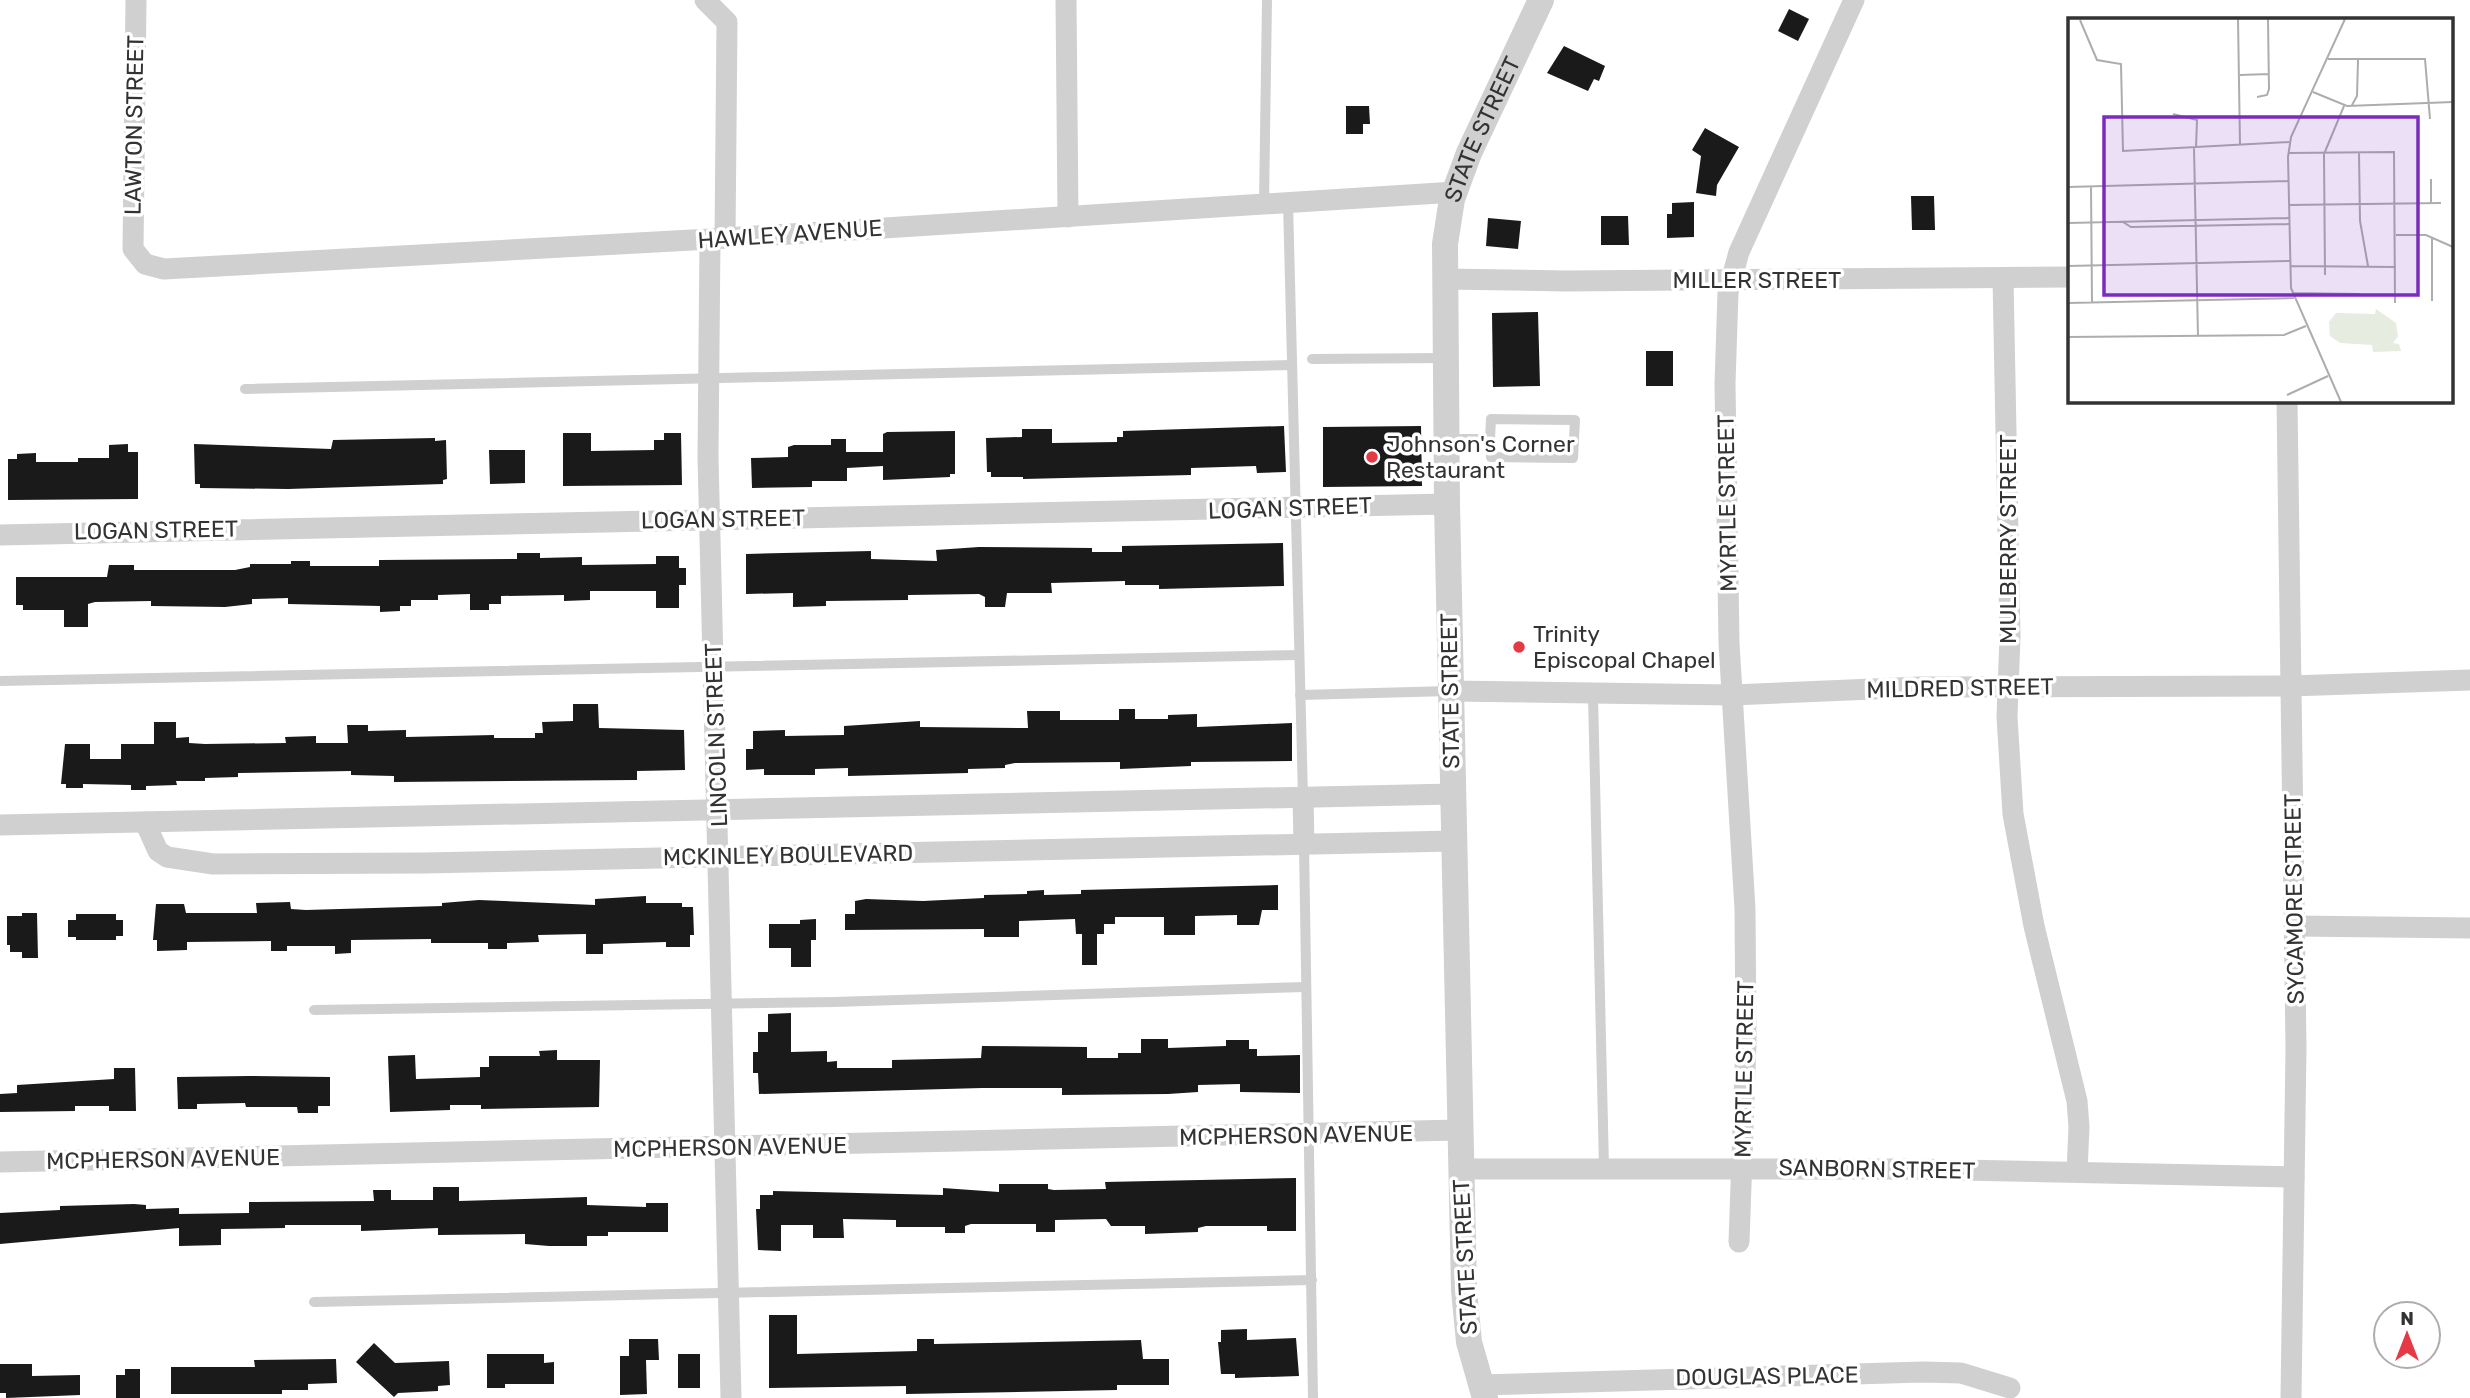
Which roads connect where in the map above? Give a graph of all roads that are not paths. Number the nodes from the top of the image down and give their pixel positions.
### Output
1 (136, 0) edge
2 (705, 0) edge
3 (1066, 0) edge
4 (1267, 0) edge
5 (1541, 0) edge
6 (1854, 0) edge
7 (1455, 192) junction
8 (1288, 202) junction
9 (1264, 204) junction
10 (1068, 217) junction
11 (717, 239) junction
12 (133, 249) joint
13 (2068, 277) edge
14 (2003, 278) junction
15 (1445, 279) junction
16 (1730, 280) junction
17 (1445, 358) junction
18 (1312, 359) dead end
19 (1292, 365) junction
20 (709, 380) junction
21 (245, 389) dead end
22 (2287, 402) edge
23 (1446, 439) junction
24 (1490, 439) junction
25 (1447, 504) junction
26 (1294, 508) junction
27 (710, 519) junction
28 (0, 535) edge
29 (1299, 655) junction
30 (714, 666) junction
31 (2470, 680) edge
32 (0, 681) edge
33 (2007, 686) junction
34 (2290, 686) junction
35 (1450, 691) junction
36 (1300, 695) junction
37 (1593, 695) junction
38 (1732, 695) junction
39 (1453, 794) junction
40 (1303, 797) junction
41 (718, 811) junction
42 (145, 822) junction
43 (0, 825) edge
44 (1453, 841) junction
45 (1304, 845) junction
46 (719, 856) junction
47 (2295, 926) junction
48 (2470, 928) edge
49 (1306, 987) junction
50 (722, 1004) junction
51 (314, 1010) dead end
52 (1459, 1130) junction
53 (1307, 1136) junction
54 (725, 1147) junction
55 (0, 1162) edge
56 (1604, 1168) junction
57 (1744, 1168) junction
58 (1460, 1169) junction
59 (2077, 1171) junction
60 (2294, 1177) junction
61 (1739, 1242) dead end
62 (1312, 1280) junction
63 (729, 1294) junction
64 (314, 1302) dead end
65 (2010, 1388) dead end
66 (1482, 1391) edge
67 (731, 1398) edge
68 (1313, 1398) edge
69 (2291, 1398) edge

1 - 12 street, LAWTON STREET
2 - 11 street, LINCOLN STREET
3 - 10 street
4 - 9 lane
5 - 7 street, STATE STREET
6 - 16 street, MYRTLE STREET
7 - 8 street, HAWLEY AVENUE
7 - 15 street, STATE STREET
8 - 9 street, HAWLEY AVENUE
8 - 19 lane
9 - 10 street, HAWLEY AVENUE
10 - 11 street, HAWLEY AVENUE
11 - 12 street, HAWLEY AVENUE
11 - 20 street, LINCOLN STREET
13 - 14 street, MILLER STREET
14 - 16 street, MILLER STREET
14 - 33 street, MULBERRY STREET
15 - 16 street, MILLER STREET
15 - 17 street, STATE STREET
16 - 38 street, MYRTLE STREET
17 - 18 lane
17 - 23 street, STATE STREET
19 - 20 lane
19 - 26 lane
20 - 21 lane
20 - 27 street, LINCOLN STREET
22 - 34 street, SYCAMORE STREET
23 - 24 lane
23 - 25 street, STATE STREET
24 - 24 lane
25 - 26 street, LOGAN STREET
25 - 35 street, STATE STREET
26 - 27 street, LOGAN STREET
26 - 29 lane
27 - 28 street, LOGAN STREET
27 - 30 street, LINCOLN STREET
29 - 30 lane
29 - 36 lane
30 - 32 lane
30 - 41 street, LINCOLN STREET
31 - 34 street, MILDRED STREET
33 - 34 street, MILDRED STREET
33 - 38 street, MILDRED STREET
33 - 59 street, MULBERRY STREET
34 - 47 street, SYCAMORE STREET
35 - 36 lane
35 - 37 street, MILDRED STREET
35 - 39 street, STATE STREET
36 - 40 lane
37 - 38 street, MILDRED STREET
37 - 56 lane
38 - 57 street, MYRTLE STREET
39 - 40 street, MCKINLEY BOULEVARD
39 - 44 street, STATE STREET
40 - 41 street, MCKINLEY BOULEVARD
40 - 45 street
41 - 42 street, MCKINLEY BOULEVARD
41 - 46 street, LINCOLN STREET
42 - 43 street, MCKINLEY BOULEVARD
42 - 46 street, MCKINLEY BOULEVARD
44 - 45 street, MCKINLEY BOULEVARD
44 - 52 street, STATE STREET
45 - 46 street, MCKINLEY BOULEVARD
45 - 49 lane
46 - 50 street, LINCOLN STREET
47 - 48 street
47 - 60 street, SYCAMORE STREET
49 - 50 lane
49 - 53 lane
50 - 51 lane
50 - 54 street, LINCOLN STREET
52 - 53 street, MCPHERSON AVENUE
52 - 58 street, STATE STREET
53 - 54 street, MCPHERSON AVENUE
53 - 62 lane
54 - 55 street, MCPHERSON AVENUE
54 - 63 street, LINCOLN STREET
56 - 57 street, SANBORN STREET
56 - 58 street, SANBORN STREET
57 - 59 street, SANBORN STREET
57 - 61 street, MYRTLE STREET
58 - 66 street, STATE STREET
59 - 60 street, SANBORN STREET
60 - 69 street, SYCAMORE STREET
62 - 63 lane
62 - 68 lane
63 - 64 lane
63 - 67 street, LINCOLN STREET
65 - 66 street, DOUGLAS PLACE

